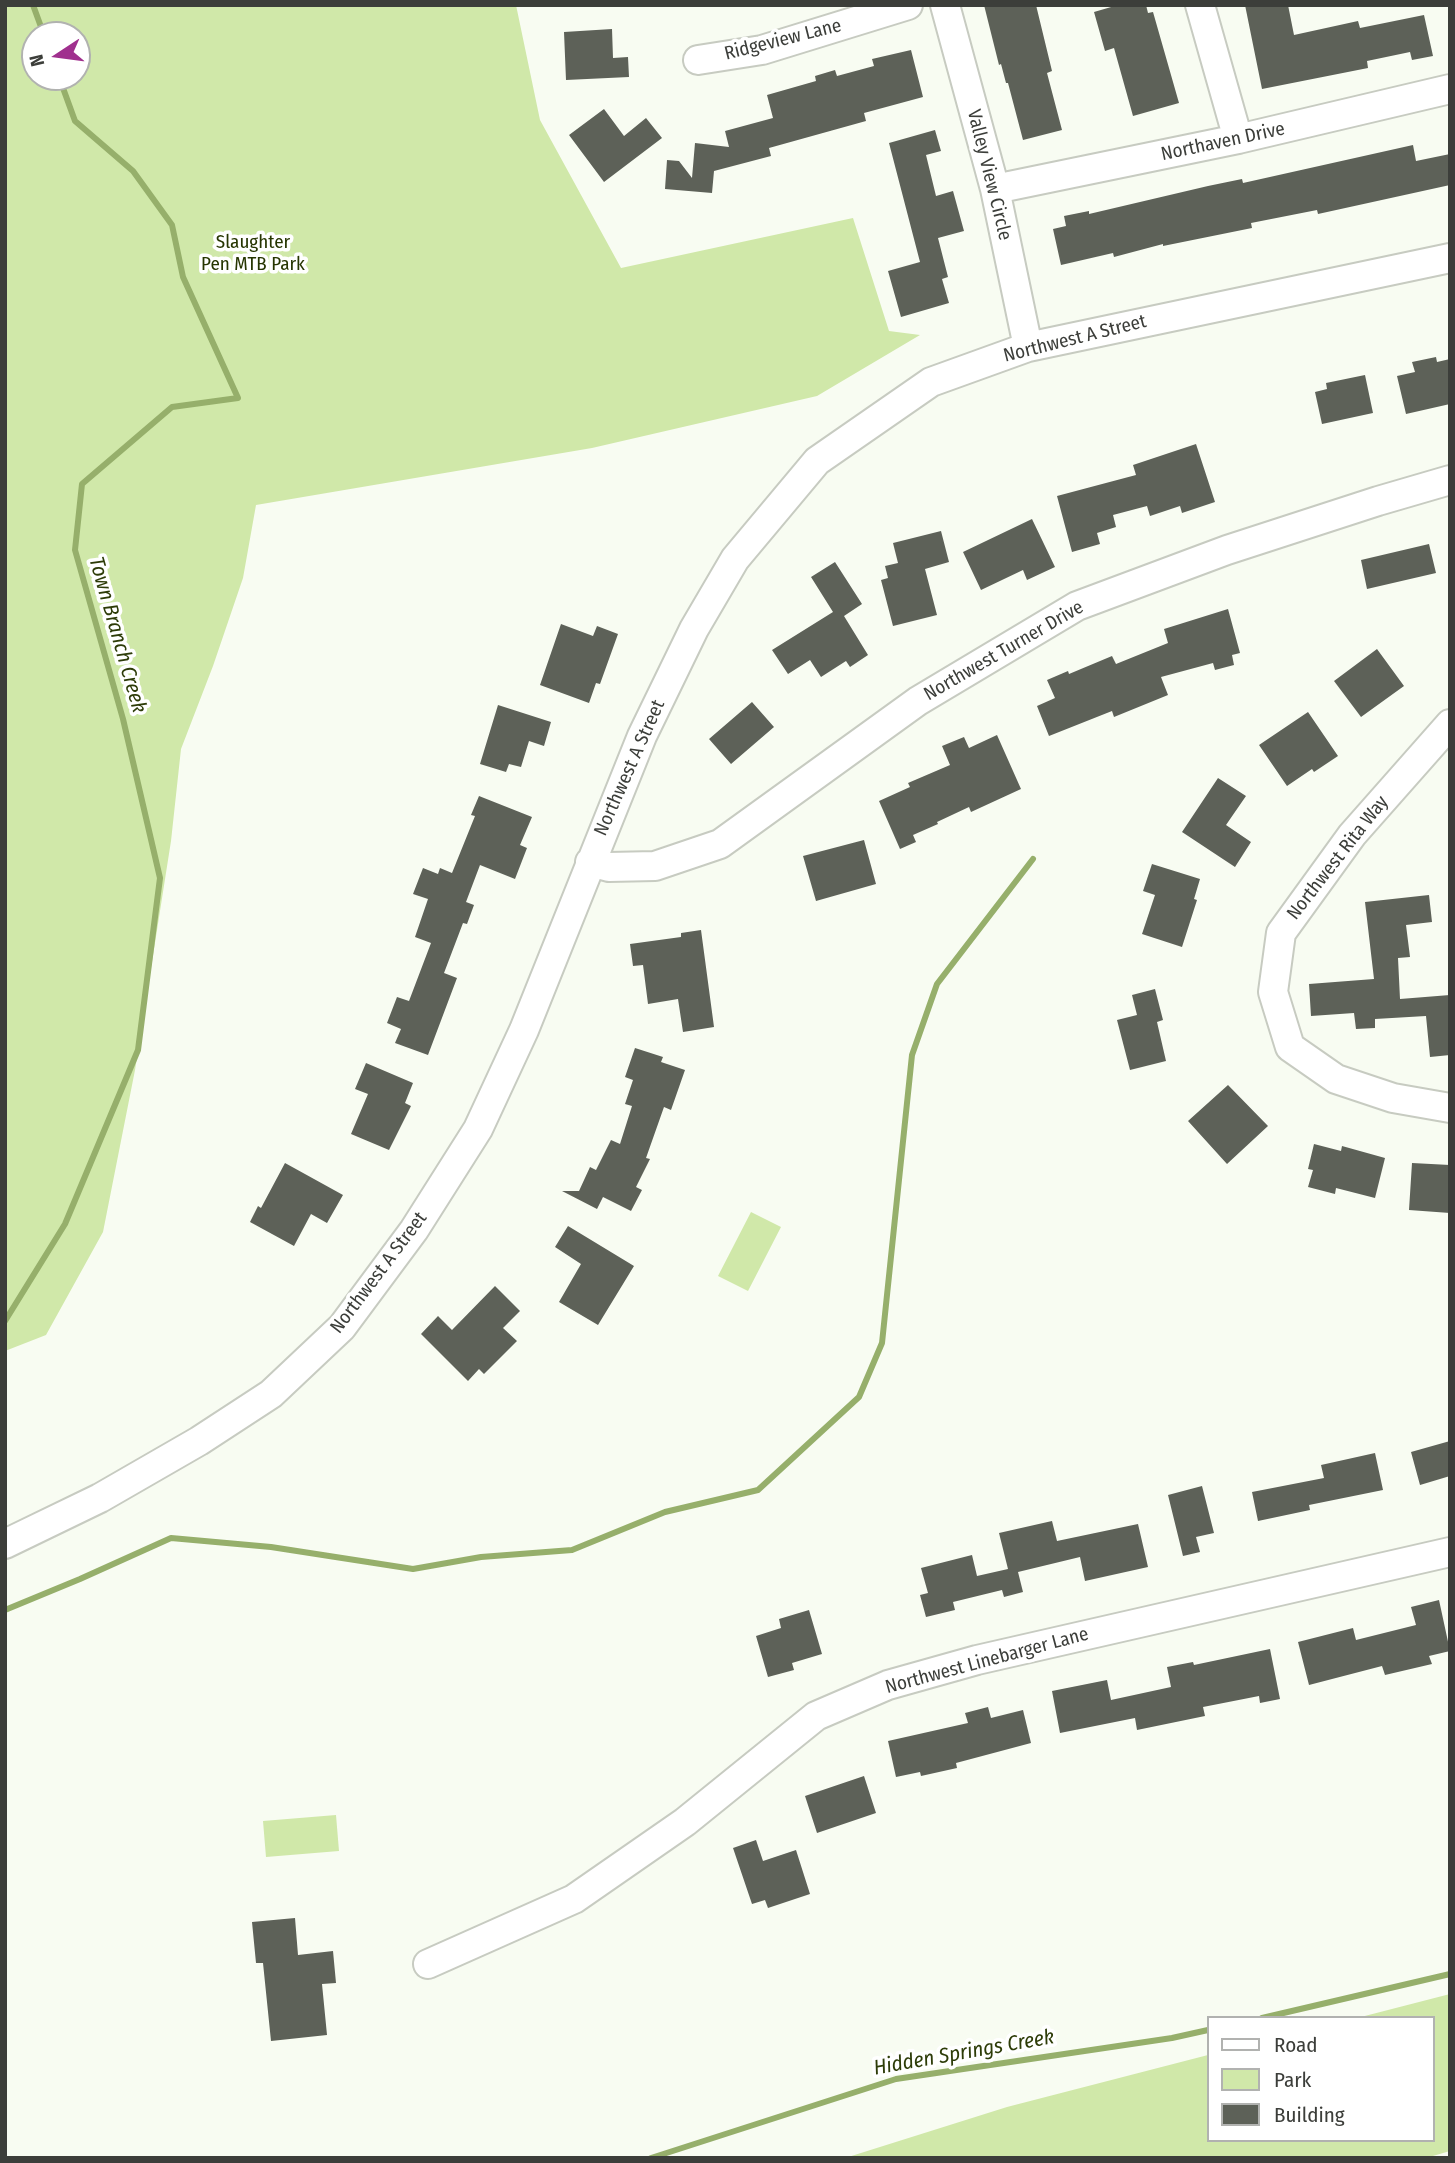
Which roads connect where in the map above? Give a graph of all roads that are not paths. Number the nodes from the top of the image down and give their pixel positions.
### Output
1 (908, 5) edge
2 (945, 5) edge
3 (1200, 5) edge
4 (698, 60) dead end
5 (1450, 89) edge
6 (1238, 139) junction
7 (995, 190) junction
8 (1450, 258) edge
9 (1028, 347) junction
10 (1450, 480) edge
11 (1450, 724) edge
12 (590, 862) junction
13 (1450, 1108) edge
14 (5, 1544) edge
15 (1450, 1552) edge
16 (428, 1964) dead end

1 - 4 street, Ridgeview Lane
2 - 7 street, Valley View Circle
3 - 6 street
5 - 6 street, Northaven Drive
6 - 7 street, Northaven Drive
7 - 9 street, Valley View Circle
8 - 9 street, Northwest A Street
9 - 12 street, Northwest A Street
10 - 12 street, Northwest Turner Drive
11 - 13 street, Northwest Rita Way
12 - 14 street, Northwest A Street
15 - 16 street, Northwest Linebarger Lane

